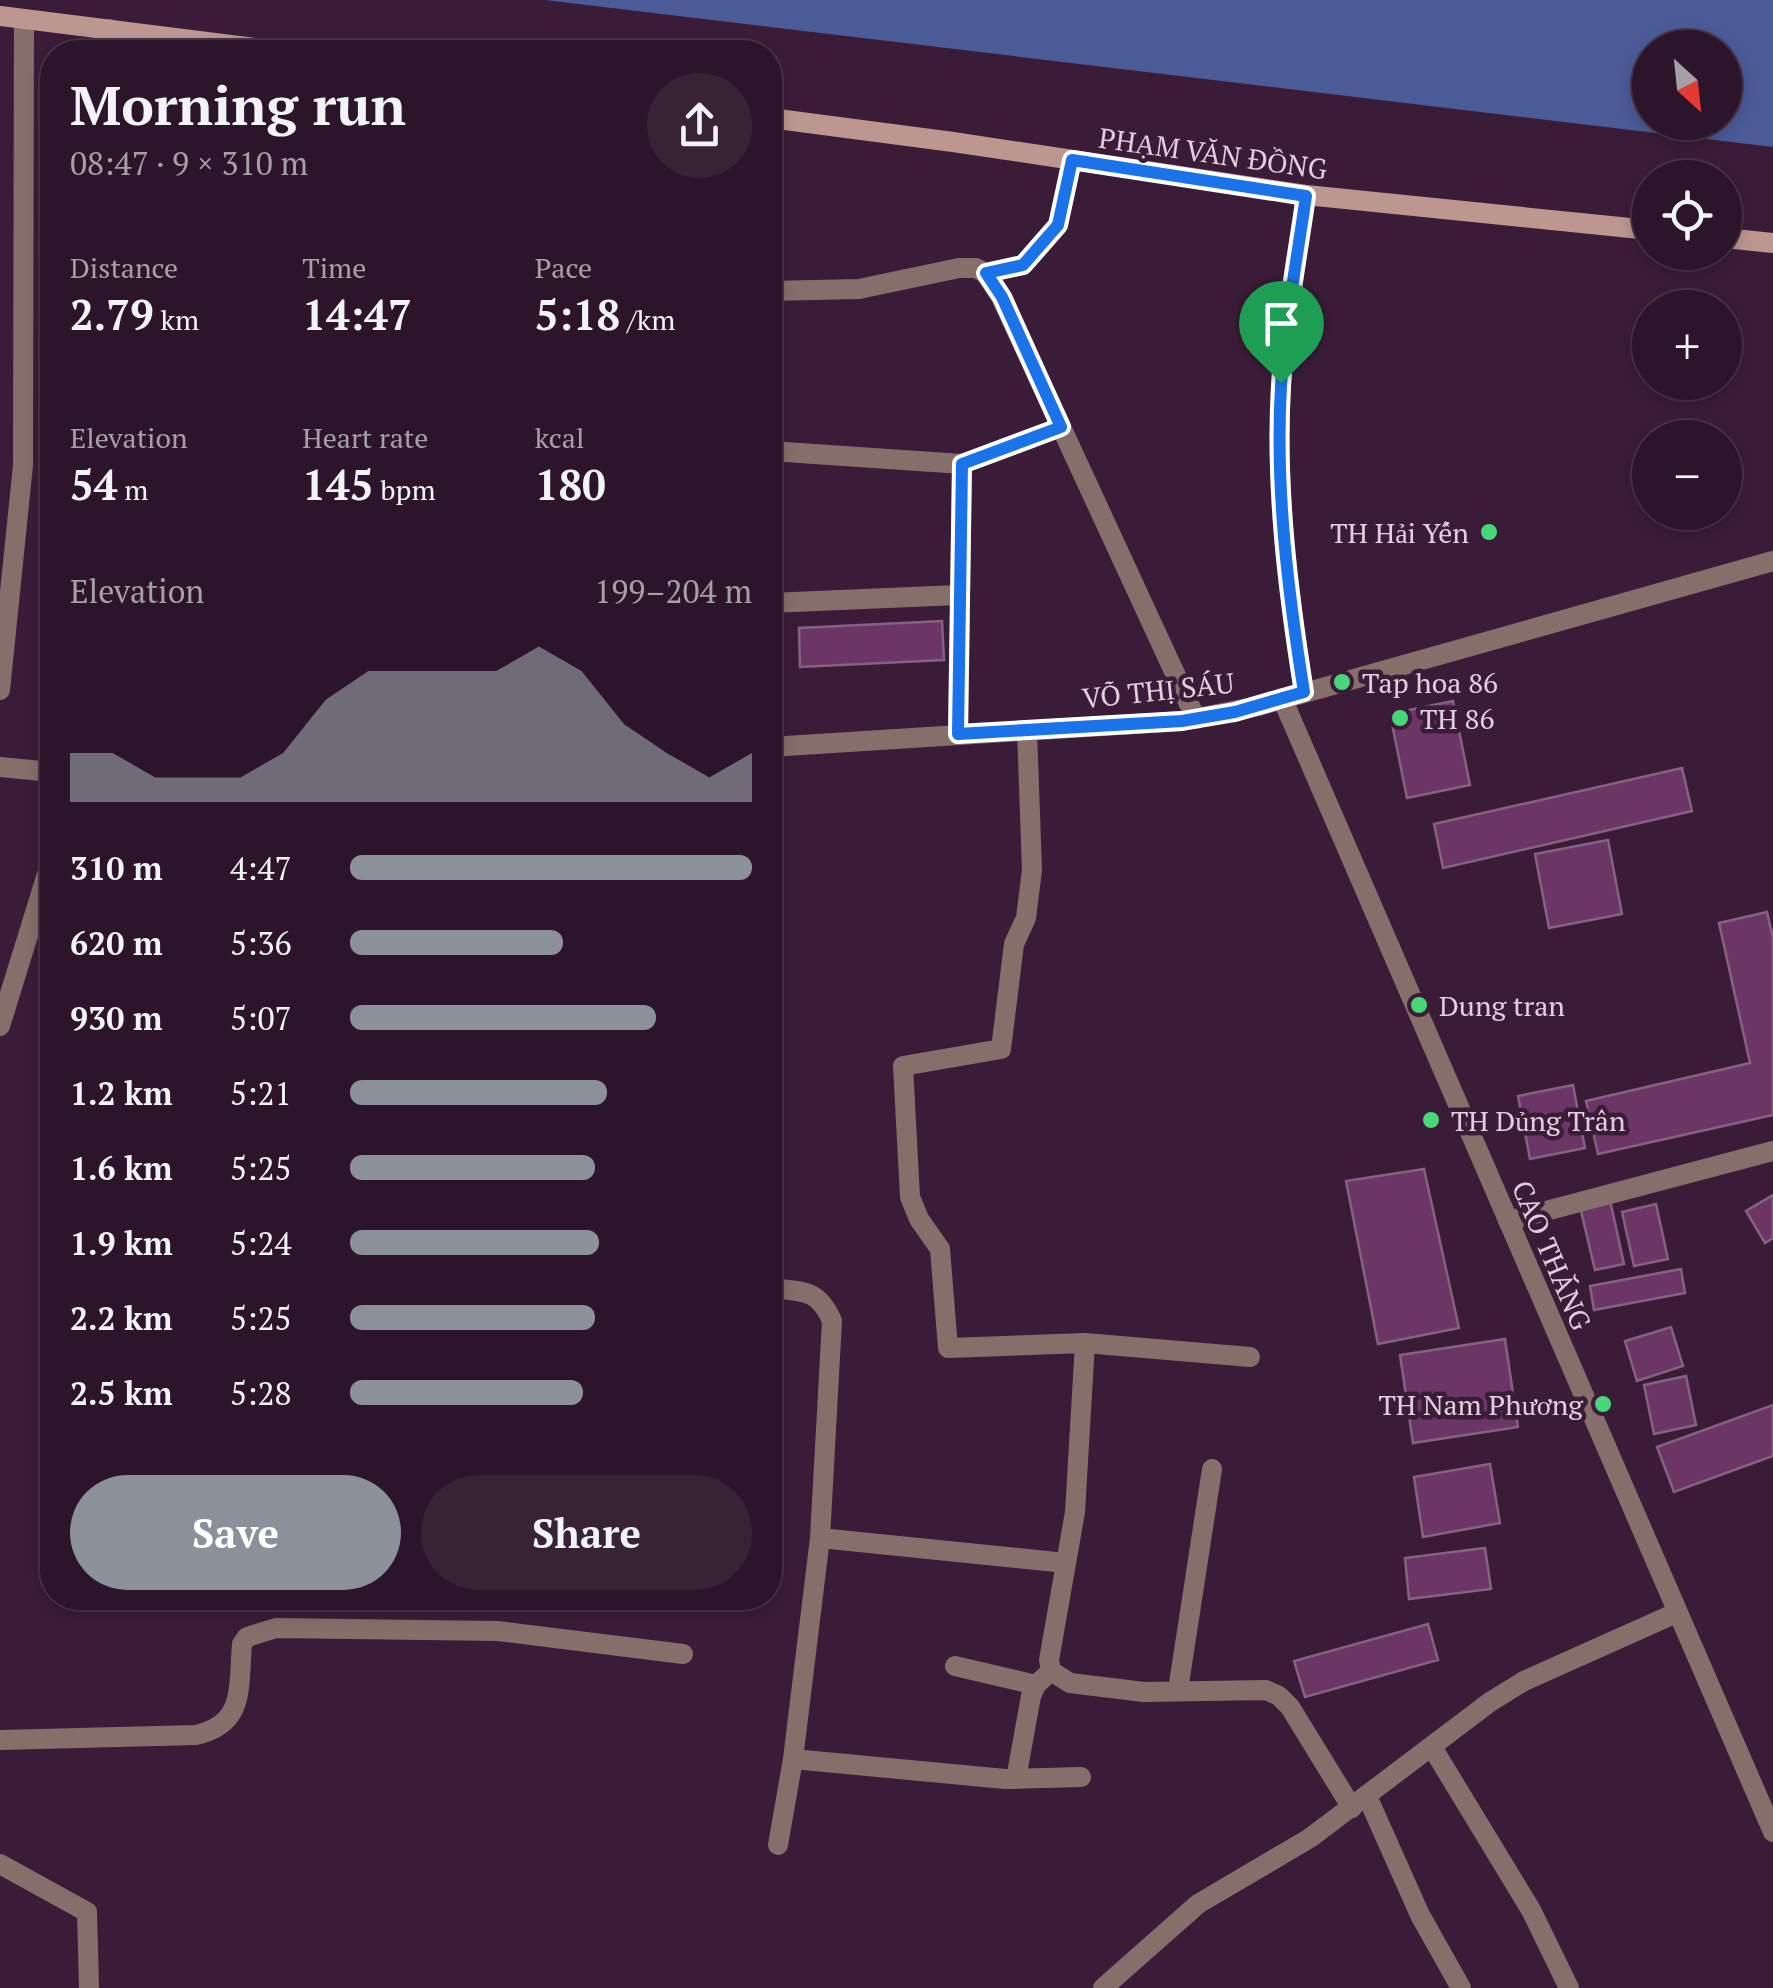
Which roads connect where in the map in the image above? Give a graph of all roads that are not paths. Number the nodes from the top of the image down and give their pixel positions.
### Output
1 (0, 16) edge
2 (24, 19) junction
3 (109, 30) junction
4 (111, 40) edge
5 (190, 40) edge
6 (782, 120) edge
7 (1072, 160) junction
8 (1306, 196) junction
9 (1632, 228) edge
10 (1742, 239) edge
11 (1773, 242) edge
12 (986, 273) junction
13 (782, 291) edge
14 (1061, 427) junction
15 (782, 451) edge
16 (962, 464) junction
17 (1773, 561) edge
18 (958, 595) junction
19 (782, 602) edge
20 (0, 690) edge
21 (1304, 692) junction
22 (1282, 698) junction
23 (1196, 719) junction
24 (1027, 730) junction
25 (958, 734) junction
26 (782, 746) edge
27 (0, 767) edge
28 (40, 771) edge
29 (40, 897) edge
30 (0, 1026) edge
31 (1773, 1152) edge
32 (1508, 1221) junction
33 (782, 1289) edge
34 (1085, 1344) junction
35 (1250, 1357) dead end
36 (1212, 1469) dead end
37 (820, 1538) junction
38 (1066, 1563) junction
39 (1676, 1613) junction
40 (683, 1654) dead end
41 (955, 1666) dead end
42 (1043, 1678) junction
43 (1178, 1690) junction
44 (0, 1740) edge
45 (1432, 1746) junction
46 (793, 1759) junction
47 (1081, 1776) dead end
48 (1016, 1779) junction
49 (1360, 1802) junction
50 (1773, 1832) edge
51 (778, 1845) dead end
52 (0, 1864) edge
53 (89, 1988) edge
54 (1103, 1988) edge
55 (1461, 1988) edge
56 (1569, 1988) edge

1 - 2 street
2 - 3 street
2 - 20 street
3 - 4 street
3 - 5 street
6 - 7 street, PHẠM VĂN ĐỒNG
7 - 8 street, PHẠM VĂN ĐỒNG
7 - 12 street
8 - 9 street, PHẠM VĂN ĐỒNG
8 - 21 street
10 - 11 street
12 - 13 street
12 - 14 street
14 - 16 street
14 - 23 street
15 - 16 street
16 - 18 street
17 - 21 street, VÕ THỊ SÁU
18 - 19 street
18 - 25 street
21 - 22 street, VÕ THỊ SÁU
22 - 23 street, VÕ THỊ SÁU
22 - 32 street, CAO THẮNG
23 - 24 street, VÕ THỊ SÁU
24 - 25 street, VÕ THỊ SÁU
24 - 34 street
25 - 26 street, VÕ THỊ SÁU
27 - 28 street
29 - 30 street
31 - 32 street
32 - 39 street, CAO THẮNG
33 - 37 street
34 - 35 street
34 - 38 street
36 - 43 street
37 - 38 street
37 - 46 street
38 - 42 street
39 - 45 street
39 - 50 street, CAO THẮNG
40 - 44 street
41 - 42 street
42 - 43 street
42 - 48 street
43 - 49 street
45 - 49 street
45 - 56 street
46 - 48 street
46 - 51 street
47 - 48 street
49 - 54 street
49 - 55 street
52 - 53 street

